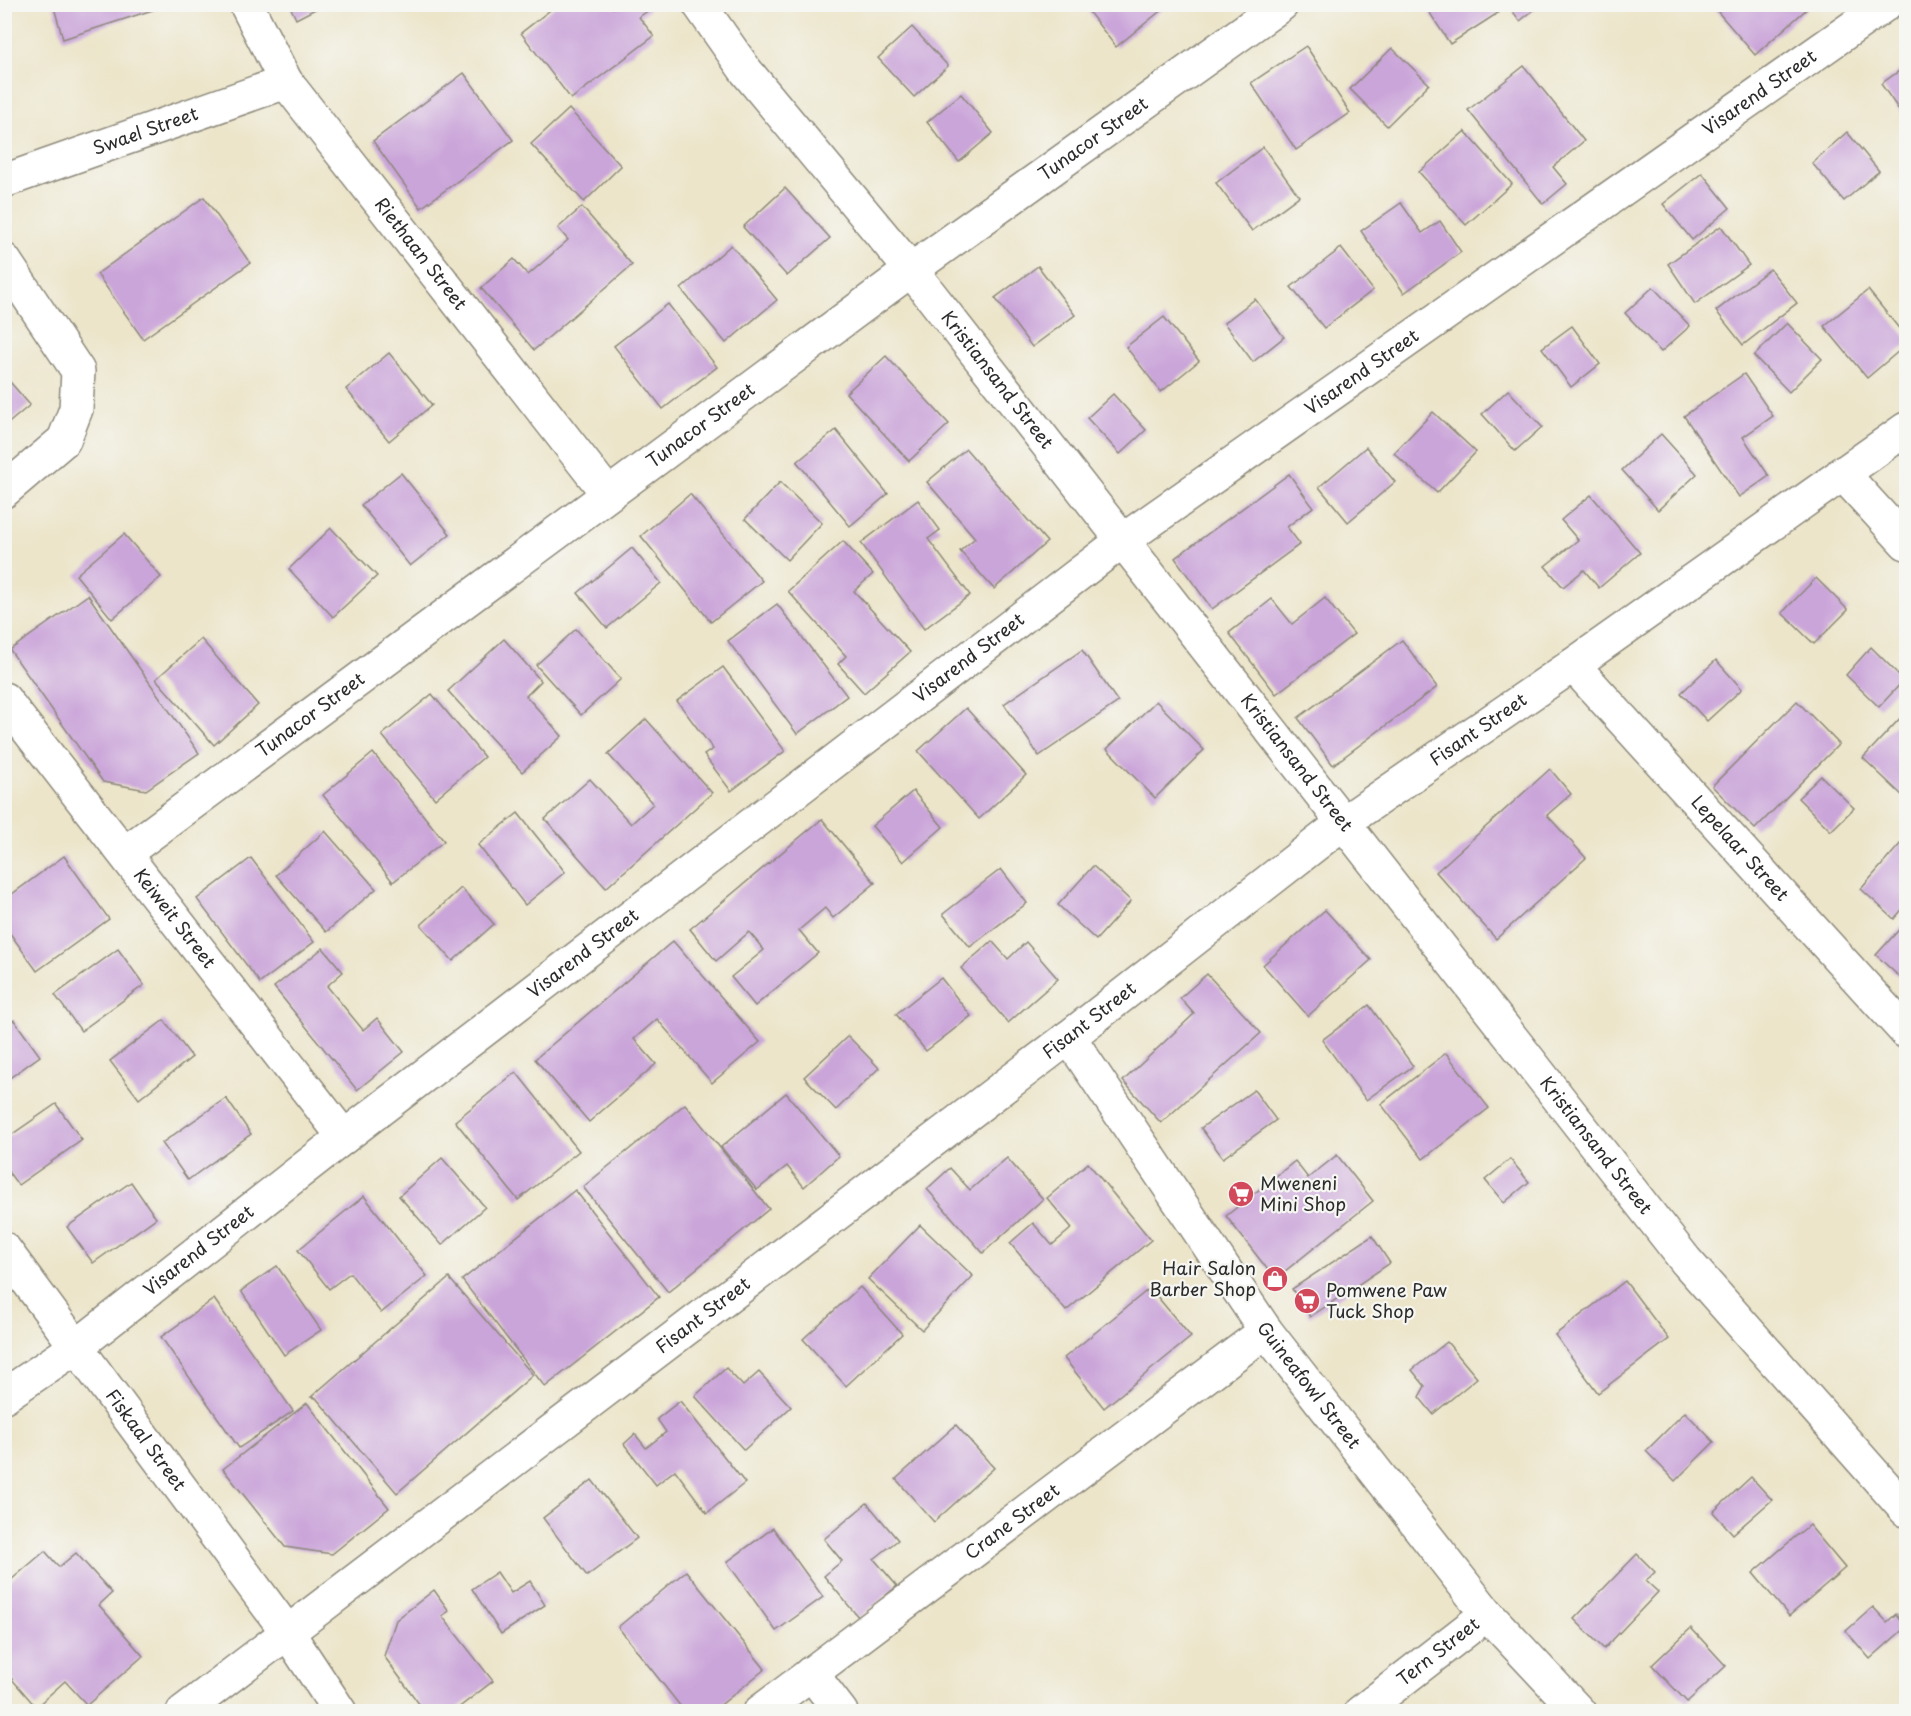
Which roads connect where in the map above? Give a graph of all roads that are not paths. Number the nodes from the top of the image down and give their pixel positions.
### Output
1 (246, 4) edge
2 (699, 4) edge
3 (1282, 4) edge
4 (1886, 4) edge
5 (286, 82) junction
6 (4, 181) edge
7 (4, 260) edge
8 (911, 270) junction
9 (1906, 429) edge
10 (1842, 473) junction
11 (4, 491) edge
12 (608, 494) junction
13 (1122, 541) junction
14 (1906, 543) edge
15 (1573, 665) junction
16 (4, 699) edge
17 (1343, 823) junction
18 (125, 853) junction
19 (1906, 1032) edge
20 (1069, 1037) junction
21 (344, 1137) junction
22 (4, 1249) edge
23 (1266, 1331) junction
24 (76, 1347) junction
25 (4, 1396) edge
26 (1906, 1510) edge
27 (1487, 1614) junction
28 (288, 1633) junction
29 (811, 1673) junction
30 (183, 1712) edge
31 (340, 1712) edge
32 (760, 1712) edge
33 (841, 1712) edge
34 (1361, 1712) edge
35 (1579, 1712) edge

1 - 5 street, Riethaan Street
2 - 8 street, Kristiansand Street
3 - 8 street, Tunacor Street
4 - 13 street, Visarend Street
5 - 6 street, Swael Street
5 - 12 street, Riethaan Street
7 - 11 street
8 - 12 street, Tunacor Street
8 - 13 street, Kristiansand Street
9 - 10 street, Fisant Street
10 - 14 street
10 - 15 street, Fisant Street
12 - 18 street, Tunacor Street
13 - 17 street, Kristiansand Street
13 - 21 street, Visarend Street
15 - 17 street, Fisant Street
15 - 19 street, Lepelaar Street
16 - 18 street, Keiweit Street
17 - 20 street, Fisant Street
17 - 26 street, Kristiansand Street
18 - 21 street, Keiweit Street
20 - 23 street, Guineafowl Street
20 - 28 street, Fisant Street
21 - 24 street, Visarend Street
22 - 24 street, Fiskaal Street
23 - 27 street, Guineafowl Street
23 - 29 street, Crane Street
24 - 25 street, Visarend Street
24 - 28 street, Fiskaal Street
27 - 34 street, Tern Street
27 - 35 street, Guineafowl Street
28 - 30 street, Fisant Street
28 - 31 street, Fiskaal Street
29 - 32 street, Crane Street
29 - 33 street

